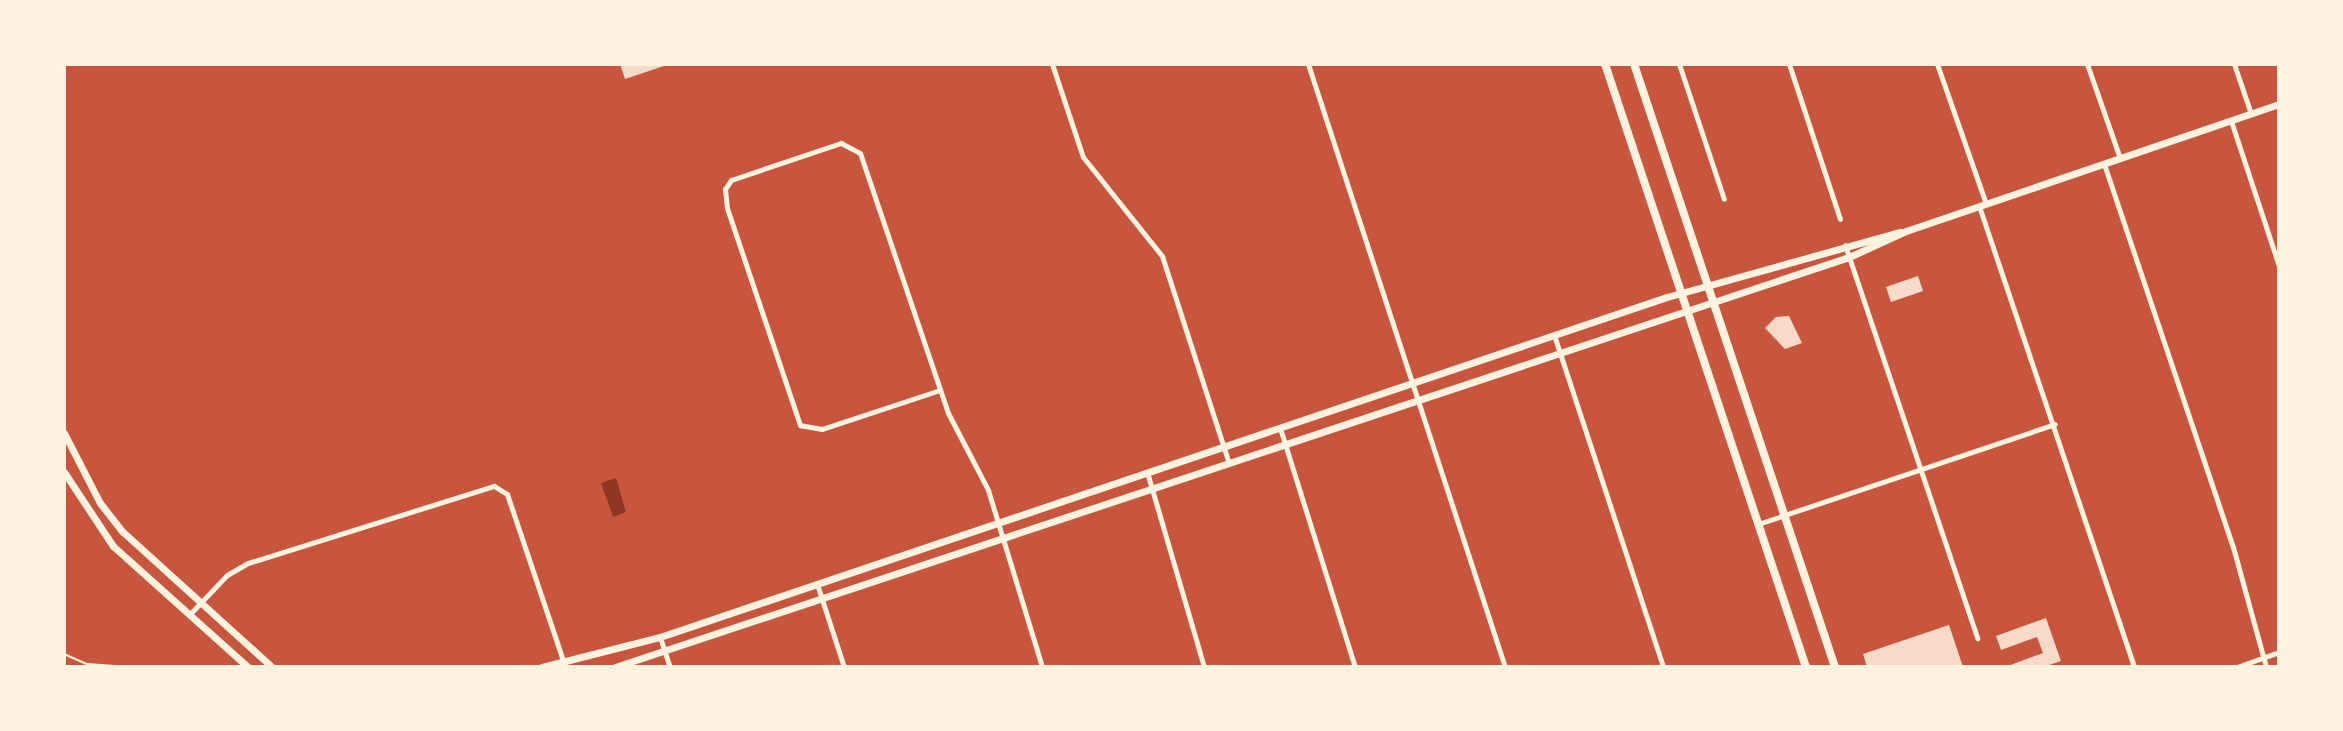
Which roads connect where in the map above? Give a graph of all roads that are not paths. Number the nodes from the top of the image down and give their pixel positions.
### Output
1 (1052, 64) edge
2 (1308, 64) edge
3 (1605, 64) edge
4 (1634, 64) edge
5 (1679, 64) edge
6 (1789, 64) edge
7 (1937, 64) edge
8 (2087, 64) edge
9 (2234, 64) edge
10 (2279, 104) edge
11 (2251, 114) junction
12 (2231, 121) junction
13 (2120, 158) junction
14 (2104, 164) junction
15 (1724, 199) dead end
16 (1982, 205) junction
17 (1840, 219) dead end
18 (1906, 231) junction
19 (1845, 244) junction
20 (1849, 257) junction
21 (2279, 266) edge
22 (1709, 286) junction
23 (1682, 293) junction
24 (1713, 300) junction
25 (1688, 309) junction
26 (1554, 335) junction
27 (1560, 353) junction
28 (1412, 383) junction
29 (940, 390) junction
30 (1418, 401) junction
31 (2055, 424) junction
32 (1280, 428) junction
33 (64, 433) edge
34 (1286, 446) junction
35 (1224, 447) junction
36 (1229, 464) junction
37 (1920, 469) junction
38 (64, 472) edge
39 (1147, 472) junction
40 (1152, 490) junction
41 (100, 503) junction
42 (88, 513) junction
43 (1785, 515) junction
44 (998, 522) junction
45 (1758, 524) junction
46 (1004, 540) junction
47 (816, 584) junction
48 (821, 600) junction
49 (199, 604) junction
50 (189, 615) junction
51 (660, 637) junction
52 (1977, 638) dead end
53 (665, 652) junction
54 (2279, 652) edge
55 (2263, 658) junction
56 (563, 664) edge
57 (248, 667) edge
58 (272, 667) edge
59 (542, 667) edge
60 (615, 667) edge
61 (670, 667) edge
62 (844, 667) edge
63 (1042, 667) edge
64 (1204, 667) edge
65 (1355, 667) edge
66 (1505, 667) edge
67 (1663, 667) edge
68 (1806, 667) edge
69 (1835, 667) edge
70 (2134, 667) edge
71 (2237, 667) edge
72 (2266, 667) edge

1 - 35 street
2 - 28 street
3 - 23 main road
4 - 22 main road
5 - 15 street
6 - 17 street
7 - 16 street
8 - 13 street
9 - 11 street
10 - 11 main road
11 - 12 main road
12 - 13 main road
12 - 21 street
13 - 14 main road
14 - 16 main road
14 - 55 street
16 - 18 main road
16 - 31 street
18 - 19 main road
18 - 20 main road
19 - 20 street
19 - 22 main road
20 - 24 main road
20 - 37 street
22 - 23 main road
22 - 24 main road
23 - 25 main road
23 - 26 main road
24 - 25 main road
24 - 43 main road
25 - 27 main road
25 - 45 main road
26 - 27 street
26 - 28 main road
27 - 30 main road
27 - 67 street
28 - 30 street
28 - 32 main road
29 - 29 street
29 - 44 street
30 - 34 main road
30 - 66 street
31 - 37 street
31 - 70 street
32 - 34 street
32 - 35 main road
33 - 41 main road
34 - 36 main road
34 - 65 street
35 - 36 street
35 - 39 main road
36 - 40 main road
37 - 43 street
37 - 52 street
38 - 42 main road
39 - 40 street
39 - 44 main road
40 - 46 main road
40 - 64 street
41 - 42 main road
41 - 49 main road
42 - 50 main road
43 - 45 street
43 - 69 main road
44 - 46 street
44 - 47 main road
45 - 68 main road
46 - 48 main road
46 - 63 street
47 - 48 street
47 - 51 main road
48 - 53 main road
48 - 62 street
49 - 50 street
49 - 56 street
49 - 58 main road
50 - 57 main road
51 - 53 street
51 - 56 main road
53 - 60 main road
53 - 61 street
54 - 55 street
55 - 71 street
55 - 72 street
56 - 59 main road

